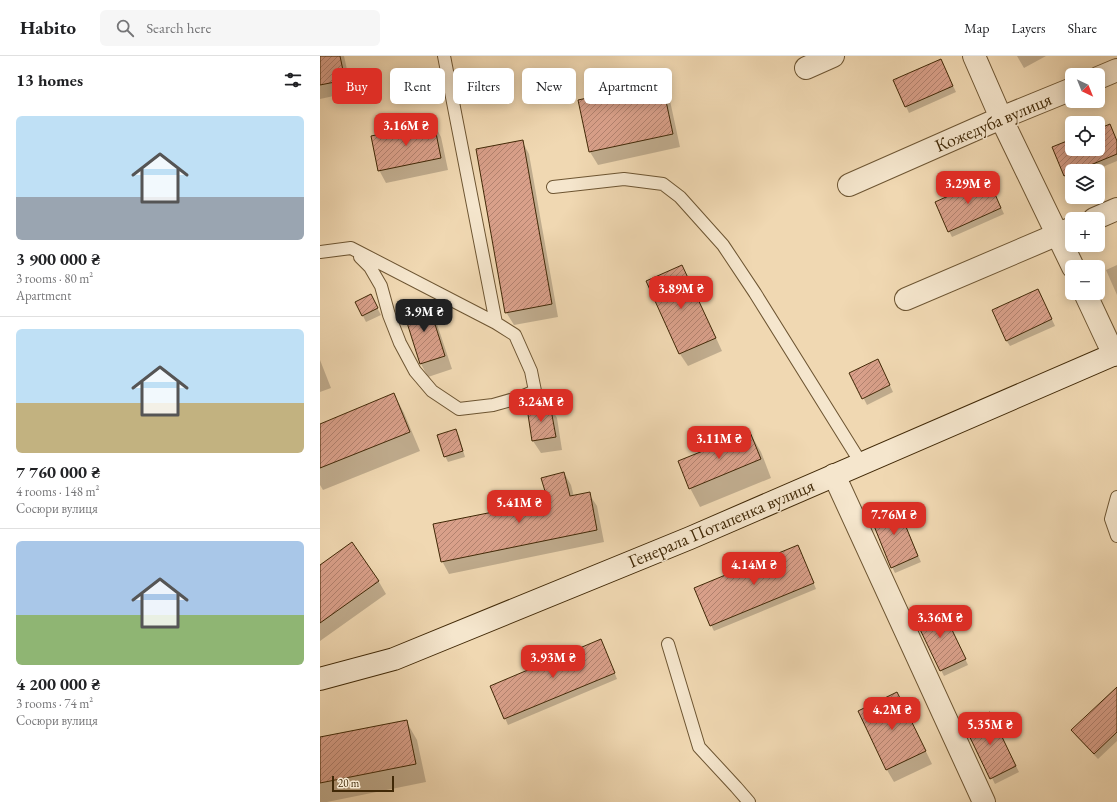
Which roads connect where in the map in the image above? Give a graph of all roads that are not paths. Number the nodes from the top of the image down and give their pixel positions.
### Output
1 (444, 56) edge
2 (833, 56) edge
3 (974, 56) edge
4 (806, 68) dead end
5 (1117, 70) edge
6 (1105, 75) edge
7 (1065, 92) edge
8 (1001, 118) junction
9 (849, 185) dead end
10 (553, 187) dead end
11 (1117, 209) edge
12 (1105, 214) edge
13 (1065, 232) edge
14 (351, 248) junction
15 (320, 252) edge
16 (906, 299) dead end
17 (1088, 300) edge
18 (496, 324) junction
19 (1115, 354) edge
20 (861, 463) junction
21 (838, 485) junction
22 (1117, 497) edge
23 (1117, 536) edge
24 (668, 644) dead end
25 (320, 679) edge
26 (748, 802) edge
27 (984, 802) edge

1 - 18 lane
2 - 4 street
3 - 8 street
5 - 6 street
7 - 8 street, Кожедуба вулиця
8 - 9 street, Кожедуба вулиця
8 - 13 street
10 - 20 lane
11 - 12 street
13 - 16 street
14 - 15 lane
14 - 18 lane
14 - 18 lane
17 - 19 street
19 - 20 street, Генерала Потапенка вулиця
20 - 21 street, Генерала Потапенка вулиця
21 - 25 street, Генерала Потапенка вулиця
21 - 27 street
22 - 23 lane
24 - 26 lane

